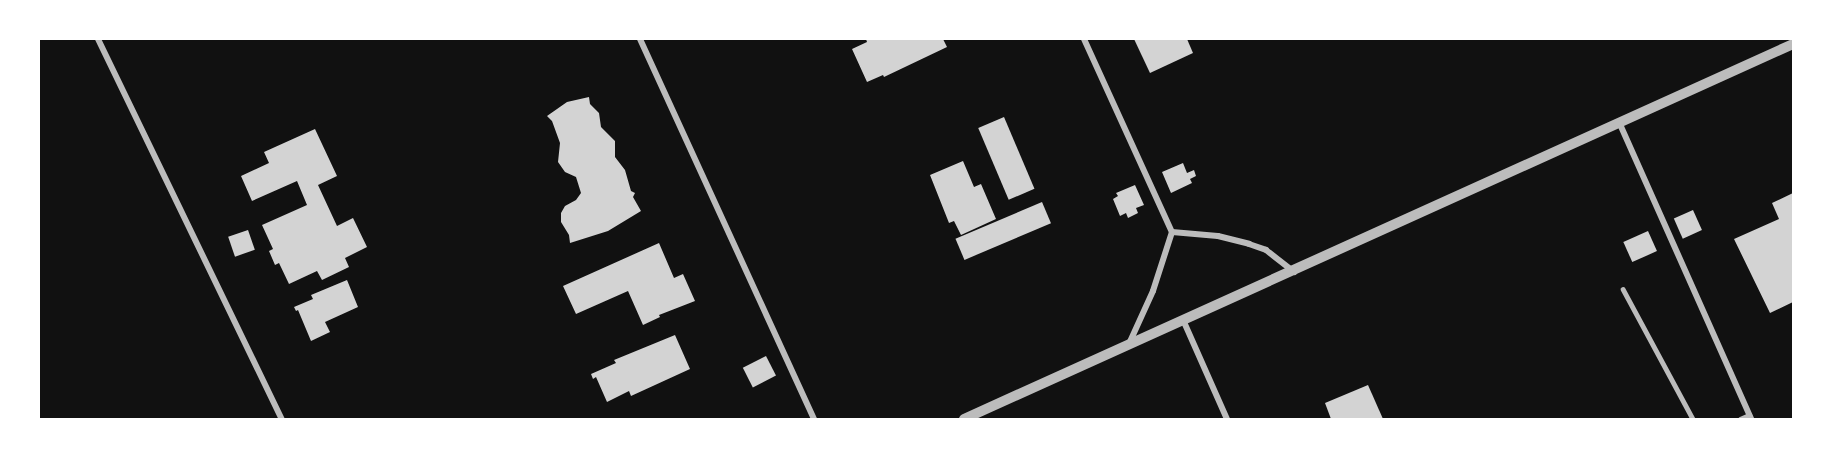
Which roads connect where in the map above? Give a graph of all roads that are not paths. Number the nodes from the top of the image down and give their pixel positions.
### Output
1 (98, 39) edge
2 (640, 39) edge
3 (1084, 39) edge
4 (1793, 44) edge
5 (1619, 122) junction
6 (1172, 232) junction
7 (1294, 272) junction
8 (1623, 289) dead end
9 (1184, 321) junction
10 (1129, 345) junction
11 (1750, 417) edge
12 (282, 419) edge
13 (814, 419) edge
14 (964, 419) edge
15 (1227, 419) edge
16 (1693, 419) edge
17 (1740, 419) edge

1 - 12 street
2 - 13 street
3 - 6 street
4 - 5 street
5 - 7 street
5 - 11 street
6 - 7 street
6 - 10 street
7 - 9 street
8 - 16 lane
9 - 10 street
9 - 15 street
10 - 14 street
11 - 17 lane

